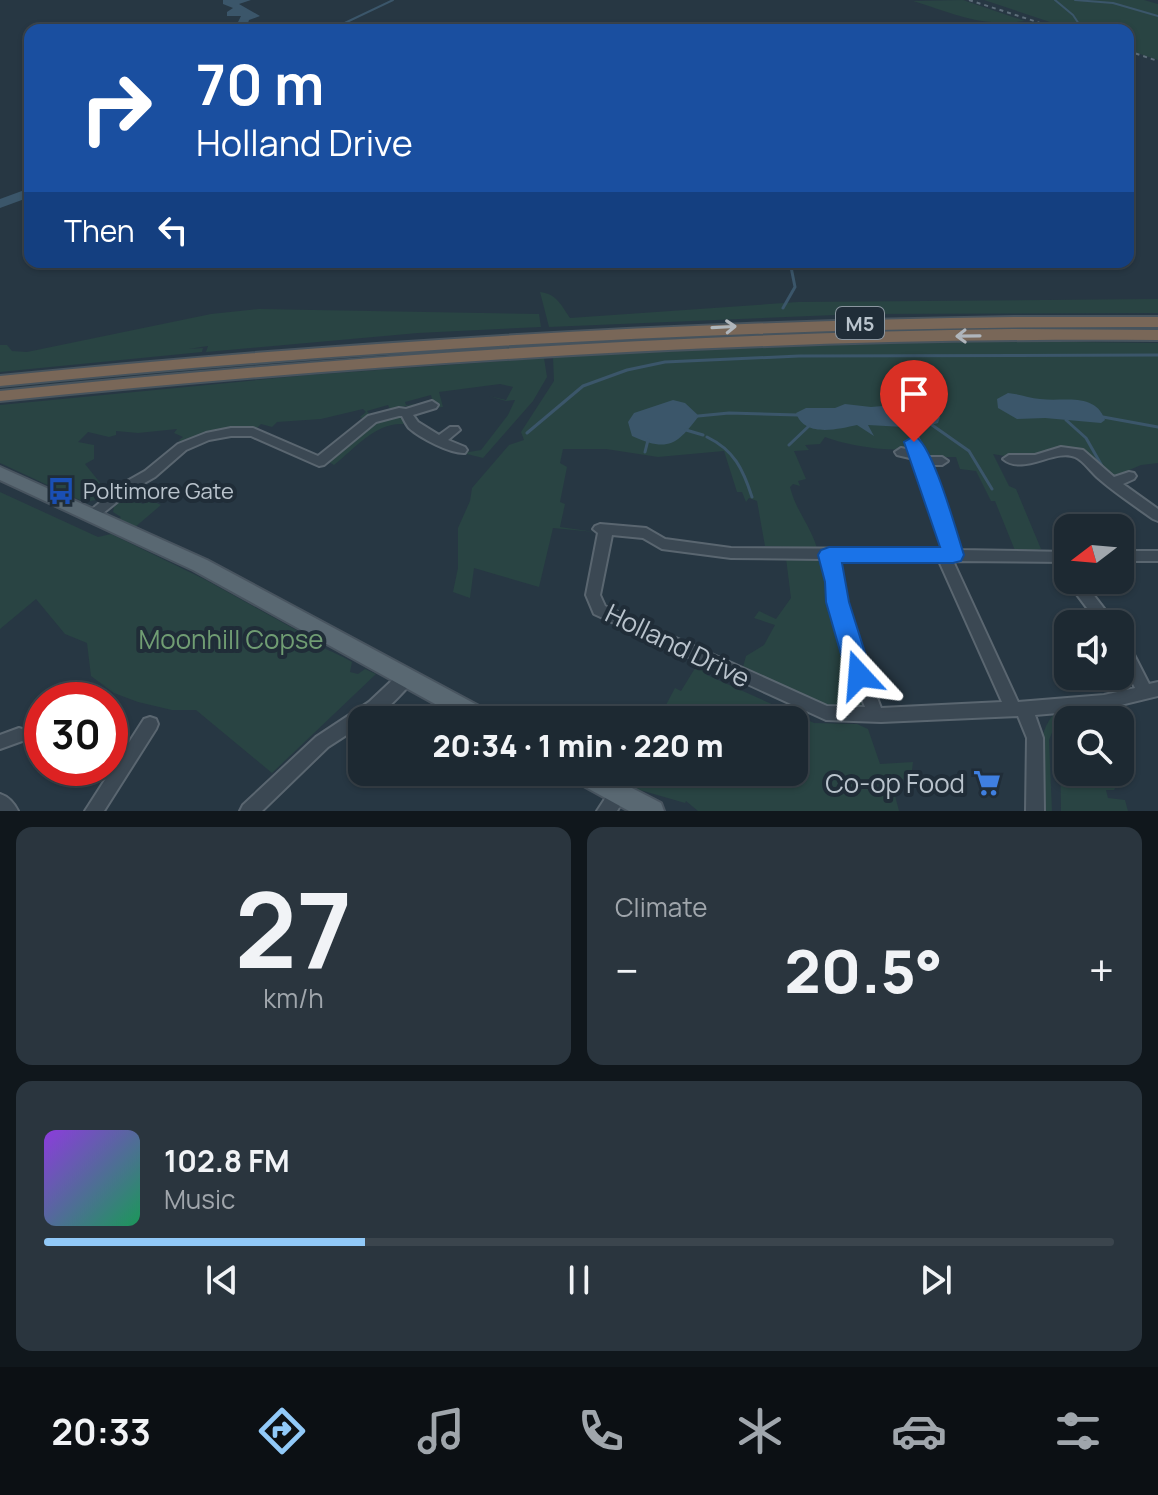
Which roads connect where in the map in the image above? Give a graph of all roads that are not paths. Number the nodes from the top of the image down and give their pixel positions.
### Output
1 (1158, 322) edge
2 (1158, 335) edge
3 (0, 381) edge
4 (0, 396) edge
5 (432, 405) dead end
6 (406, 413) junction
7 (454, 430) dead end
8 (439, 441) junction
9 (914, 442) dead end
10 (461, 450) dead end
11 (901, 452) dead end
12 (922, 458) junction
13 (1009, 459) dead end
14 (942, 461) dead end
15 (0, 473) edge
16 (1129, 476) dead end
17 (1113, 483) junction
18 (92, 515) junction
19 (1158, 516) edge
20 (829, 555) junction
21 (948, 555) junction
22 (1134, 556) edge
23 (1158, 556) edge
24 (1054, 560) edge
25 (1085, 594) edge
26 (1097, 610) edge
27 (1134, 664) edge
28 (406, 678) junction
29 (1151, 690) edge
30 (458, 706) edge
31 (1019, 710) junction
32 (876, 715) junction
33 (150, 724) dead end
34 (19, 735) dead end
35 (0, 742) edge
36 (594, 786) edge
37 (0, 802) edge
38 (612, 802) edge
39 (9, 811) edge
40 (94, 811) edge
41 (249, 811) edge
42 (652, 811) edge
43 (1035, 811) edge

3 -> 1 highway, M5
2 -> 4 highway, M5
5 - 6 street
6 - 8 street
6 - 18 street
7 - 8 street
8 - 10 street
9 - 12 street
11 - 12 street
12 - 14 street
12 - 21 street
13 - 17 street
15 - 18 main road
16 - 17 street
17 - 19 street
18 - 28 main road
20 - 21 street, Holland Drive
20 - 32 street
20 - 32 street, Holland Drive
21 - 24 street, Holland Drive
21 - 31 street
22 - 23 street
25 - 26 street
27 - 29 street
28 - 30 main road
28 - 41 street
29 - 31 street, Holland Drive
31 - 32 street, Holland Drive
31 - 43 street
33 - 40 street
34 - 35 street
36 - 38 main road
37 - 39 street
38 - 42 main road

